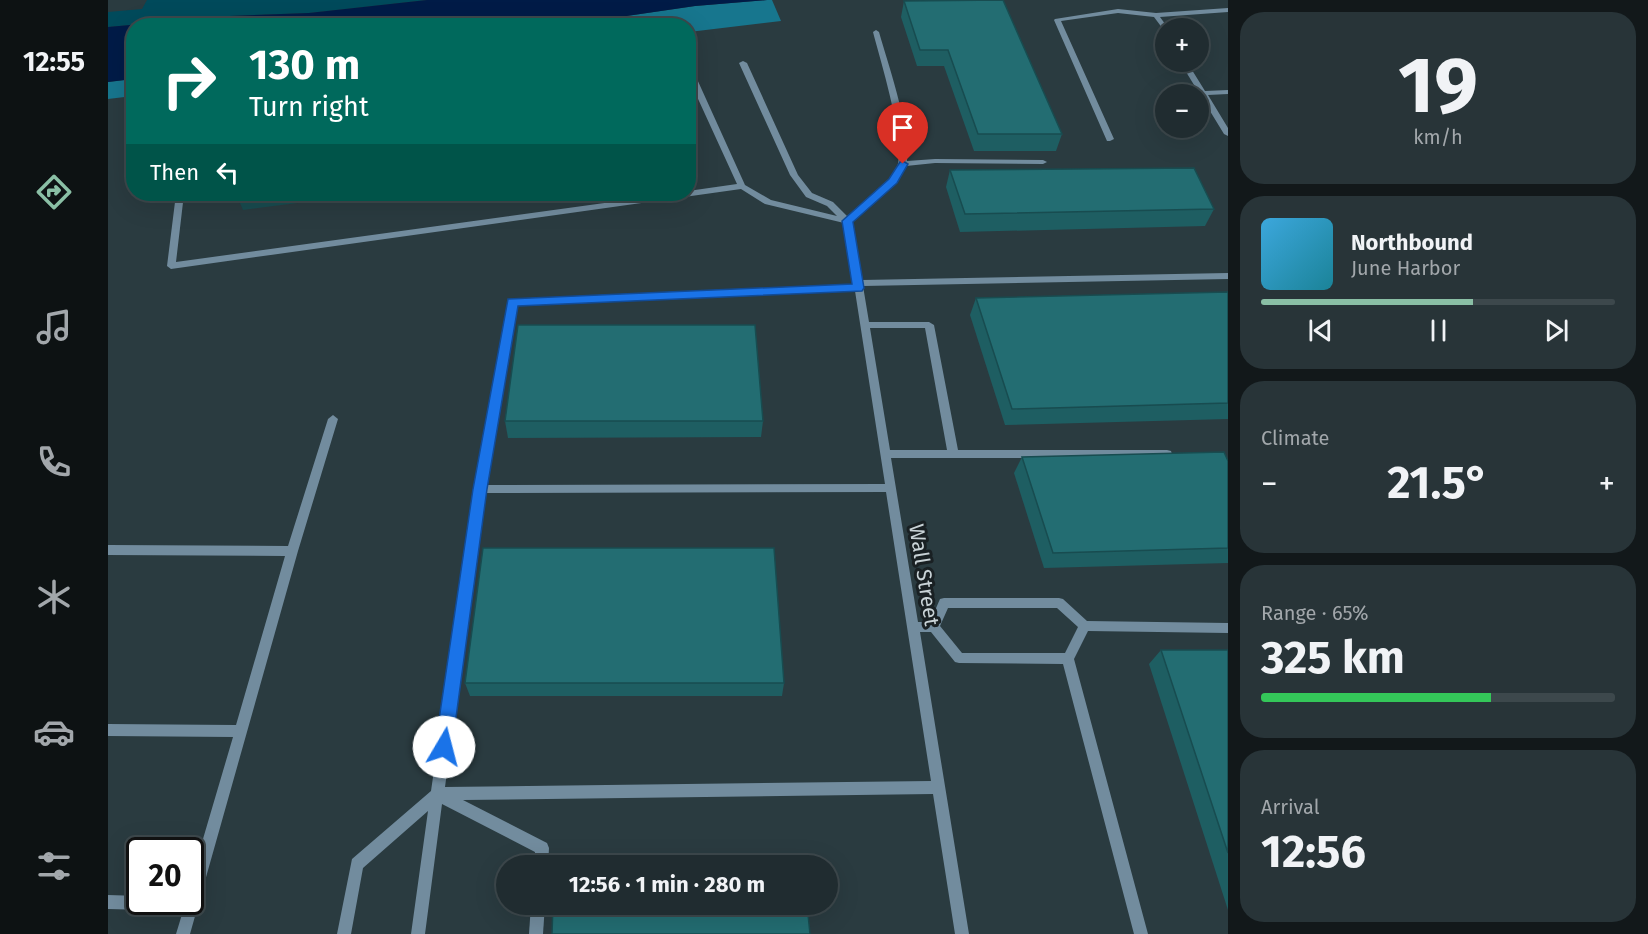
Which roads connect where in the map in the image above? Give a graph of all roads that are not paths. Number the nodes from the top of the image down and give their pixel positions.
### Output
1 (1228, 10) edge
2 (1156, 15) junction
3 (1158, 18) edge
4 (876, 32) dead end
5 (743, 63) dead end
6 (696, 85) edge
7 (1228, 92) edge
8 (1209, 93) edge
9 (1209, 103) edge
10 (1228, 133) edge
11 (1110, 139) dead end
12 (1043, 162) dead end
13 (903, 164) junction
14 (742, 186) junction
15 (696, 192) edge
16 (179, 201) edge
17 (635, 201) edge
18 (848, 221) junction
19 (1228, 276) edge
20 (858, 285) junction
21 (864, 325) junction
22 (333, 419) dead end
23 (953, 453) junction
24 (885, 454) junction
25 (1180, 454) edge
26 (890, 488) junction
27 (480, 489) junction
28 (108, 550) edge
29 (292, 551) junction
30 (1085, 626) junction
31 (913, 627) junction
32 (934, 627) junction
33 (1228, 628) edge
34 (1068, 659) junction
35 (108, 730) edge
36 (241, 731) junction
37 (939, 787) junction
38 (437, 794) junction
39 (542, 855) edge
40 (204, 862) edge
41 (108, 902) edge
42 (126, 902) edge
43 (189, 915) edge
44 (537, 915) edge
45 (183, 934) edge
46 (344, 934) edge
47 (418, 934) edge
48 (536, 934) edge
49 (962, 934) edge
50 (1141, 934) edge

1 - 2 street
2 - 3 street
2 - 11 street
4 - 13 street
5 - 18 street
6 - 14 street
7 - 8 street
9 - 10 street
12 - 13 street
13 - 18 street
14 - 15 street
14 - 18 street
16 - 17 street
18 - 20 street, Wall Street
19 - 20 street
20 - 21 street, Wall Street
20 - 27 street
21 - 23 street
21 - 24 street, Wall Street
22 - 29 street
23 - 24 street
23 - 25 street
24 - 26 street, Wall Street
26 - 27 street
26 - 31 street, Wall Street
27 - 38 street
28 - 29 street
29 - 36 street
30 - 32 street
30 - 33 street
30 - 34 street
31 - 32 street
31 - 37 street, Wall Street
32 - 34 street
34 - 50 street
35 - 36 street
36 - 40 street
37 - 38 street
37 - 49 street, Wall Street
38 - 39 street
38 - 46 street
38 - 47 street
41 - 42 street
43 - 45 street
44 - 48 street

